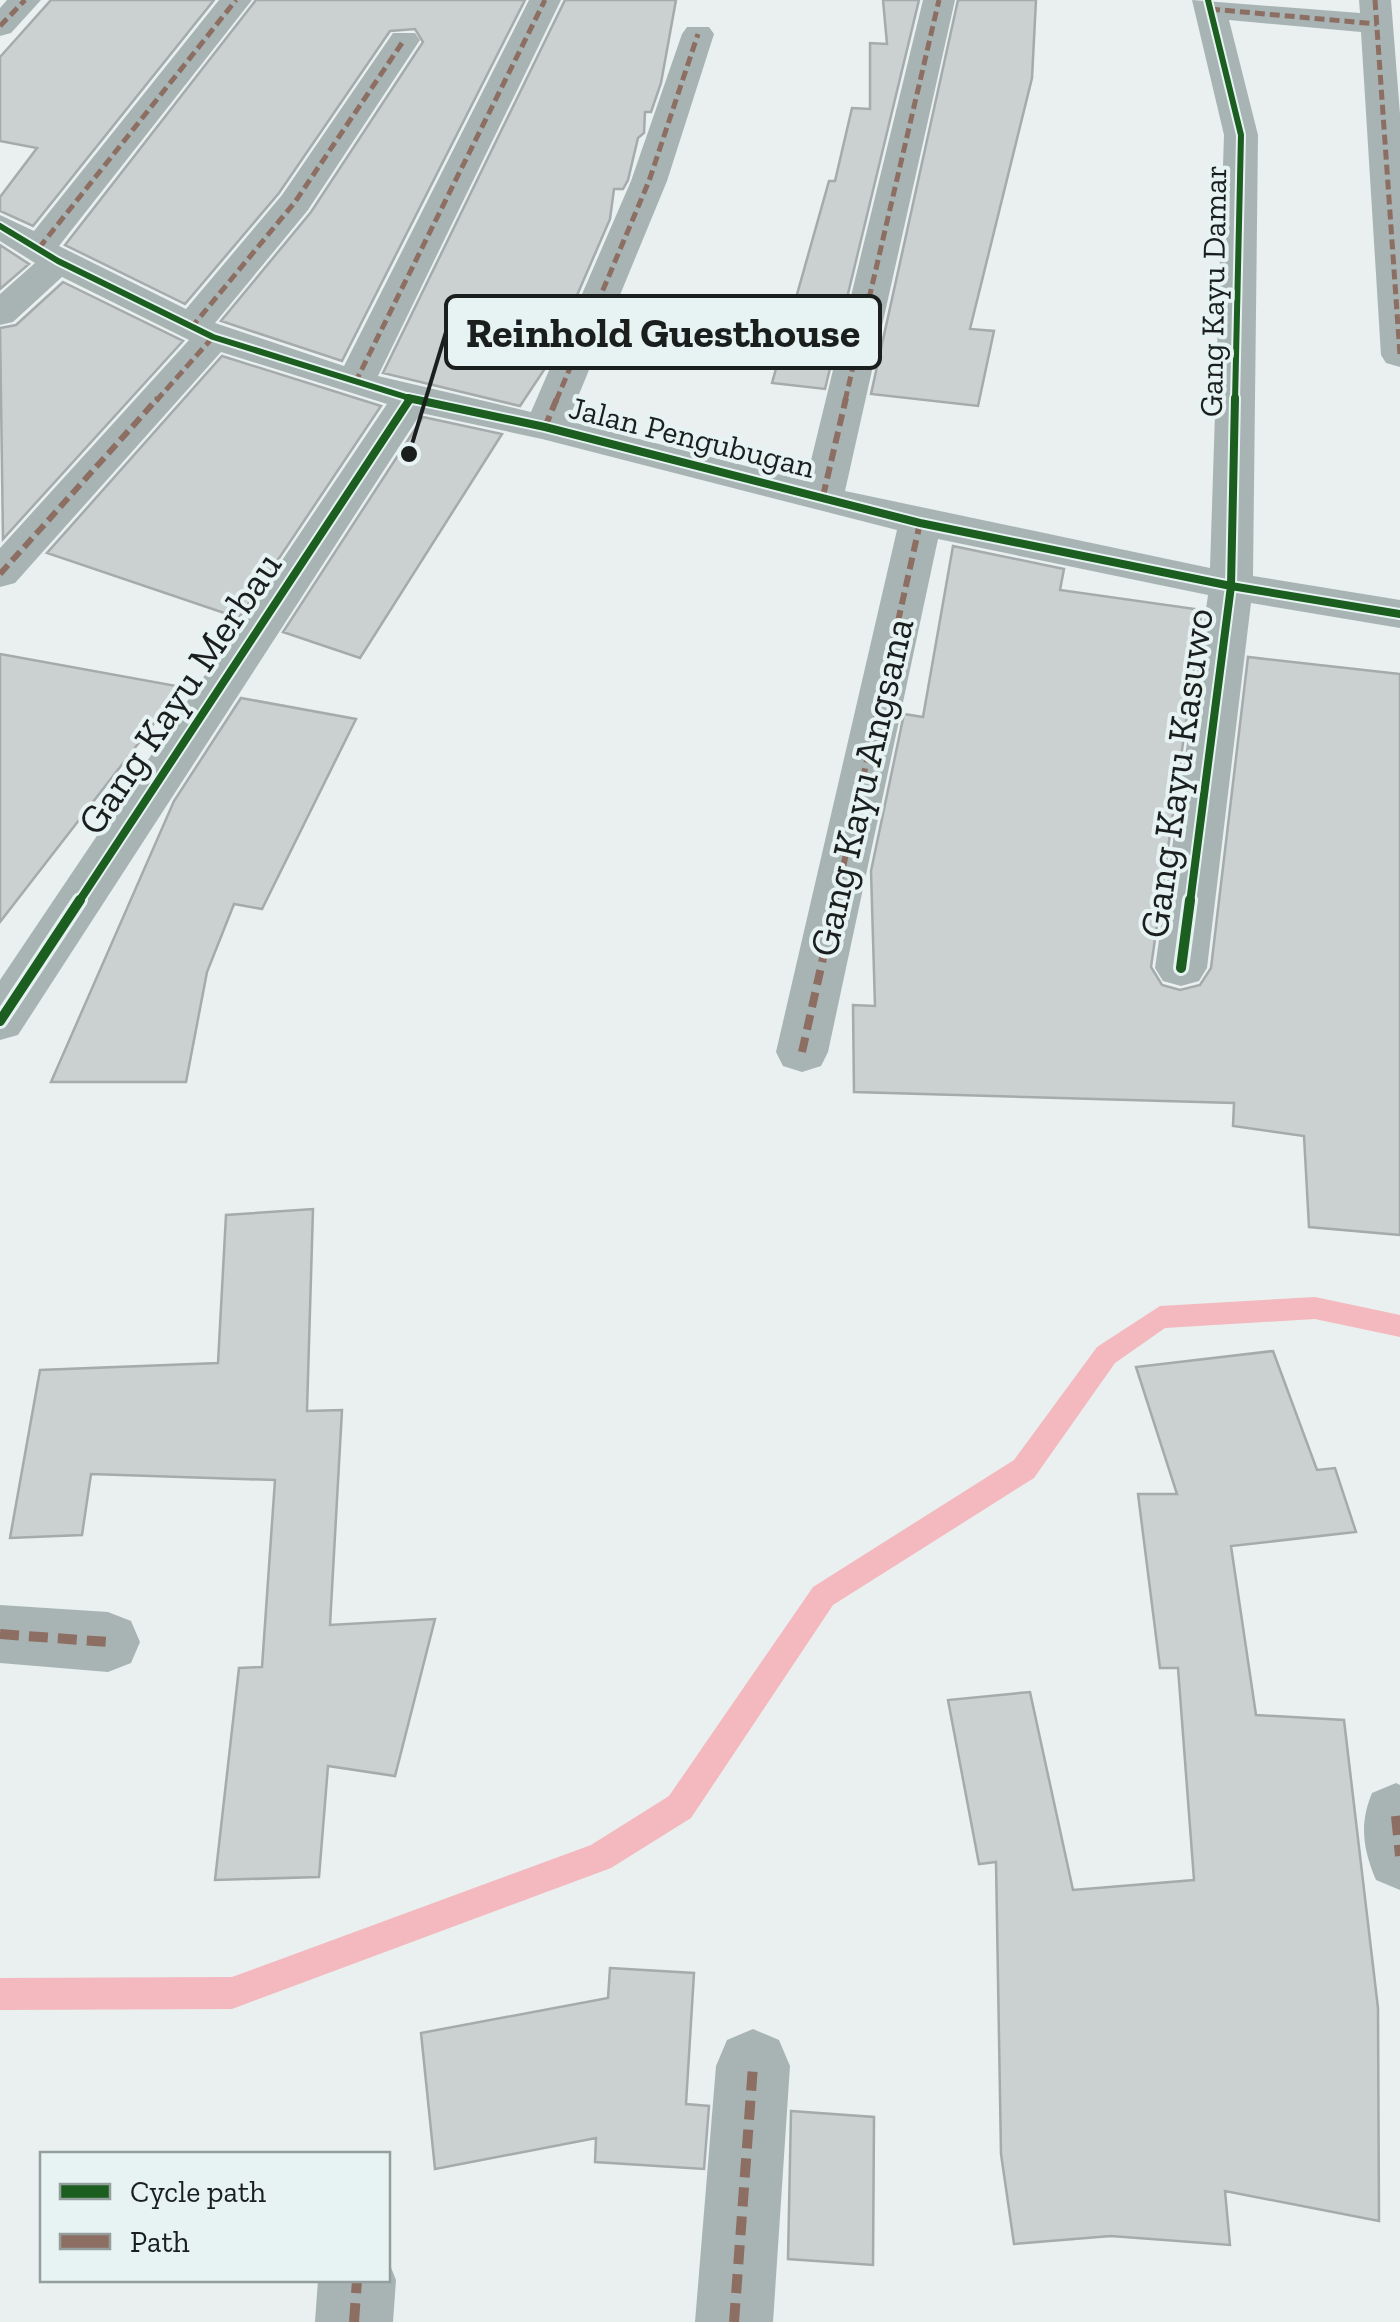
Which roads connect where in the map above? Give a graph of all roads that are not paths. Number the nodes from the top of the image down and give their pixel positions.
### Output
1 (25, 0) edge
2 (236, 0) edge
3 (545, 0) edge
4 (938, 0) edge
5 (1209, 5) edge
6 (1376, 12) edge
7 (0, 26) edge
8 (698, 34) dead end
9 (404, 40) dead end
10 (0, 226) edge
11 (49, 255) junction
12 (0, 314) edge
13 (202, 333) junction
14 (1400, 355) edge
15 (355, 384) junction
16 (410, 399) junction
17 (545, 427) junction
18 (823, 496) junction
19 (920, 523) junction
20 (0, 574) edge
21 (1231, 586) junction
22 (1400, 614) edge
23 (1181, 968) dead end
24 (0, 1021) edge
25 (802, 1052) dead end
26 (0, 1634) edge
27 (108, 1642) dead end
28 (754, 2066) dead end
29 (357, 2282) edge
30 (354, 2322) edge
31 (734, 2322) edge

1 - 7 street
2 - 11 street
3 - 15 street
4 - 18 street
5 - 6 street
5 - 21 street, Gang Kayu Damar
6 - 14 street
8 - 17 street
9 - 13 street
10 - 11 street, Jalan Pengubugan
11 - 12 street
11 - 13 street, Jalan Pengubugan
13 - 15 street, Jalan Pengubugan
13 - 20 street
15 - 16 street, Jalan Pengubugan
16 - 17 street, Jalan Pengubugan
16 - 24 street, Gang Kayu Merbau
17 - 18 street, Jalan Pengubugan
18 - 19 street, Jalan Pengubugan
19 - 21 street, Jalan Pengubugan
19 - 25 street, Gang Kayu Angsana
21 - 22 street, Jalan Pengubugan
21 - 23 street, Gang Kayu Kasuwo
26 - 27 street
28 - 31 street
29 - 30 street

